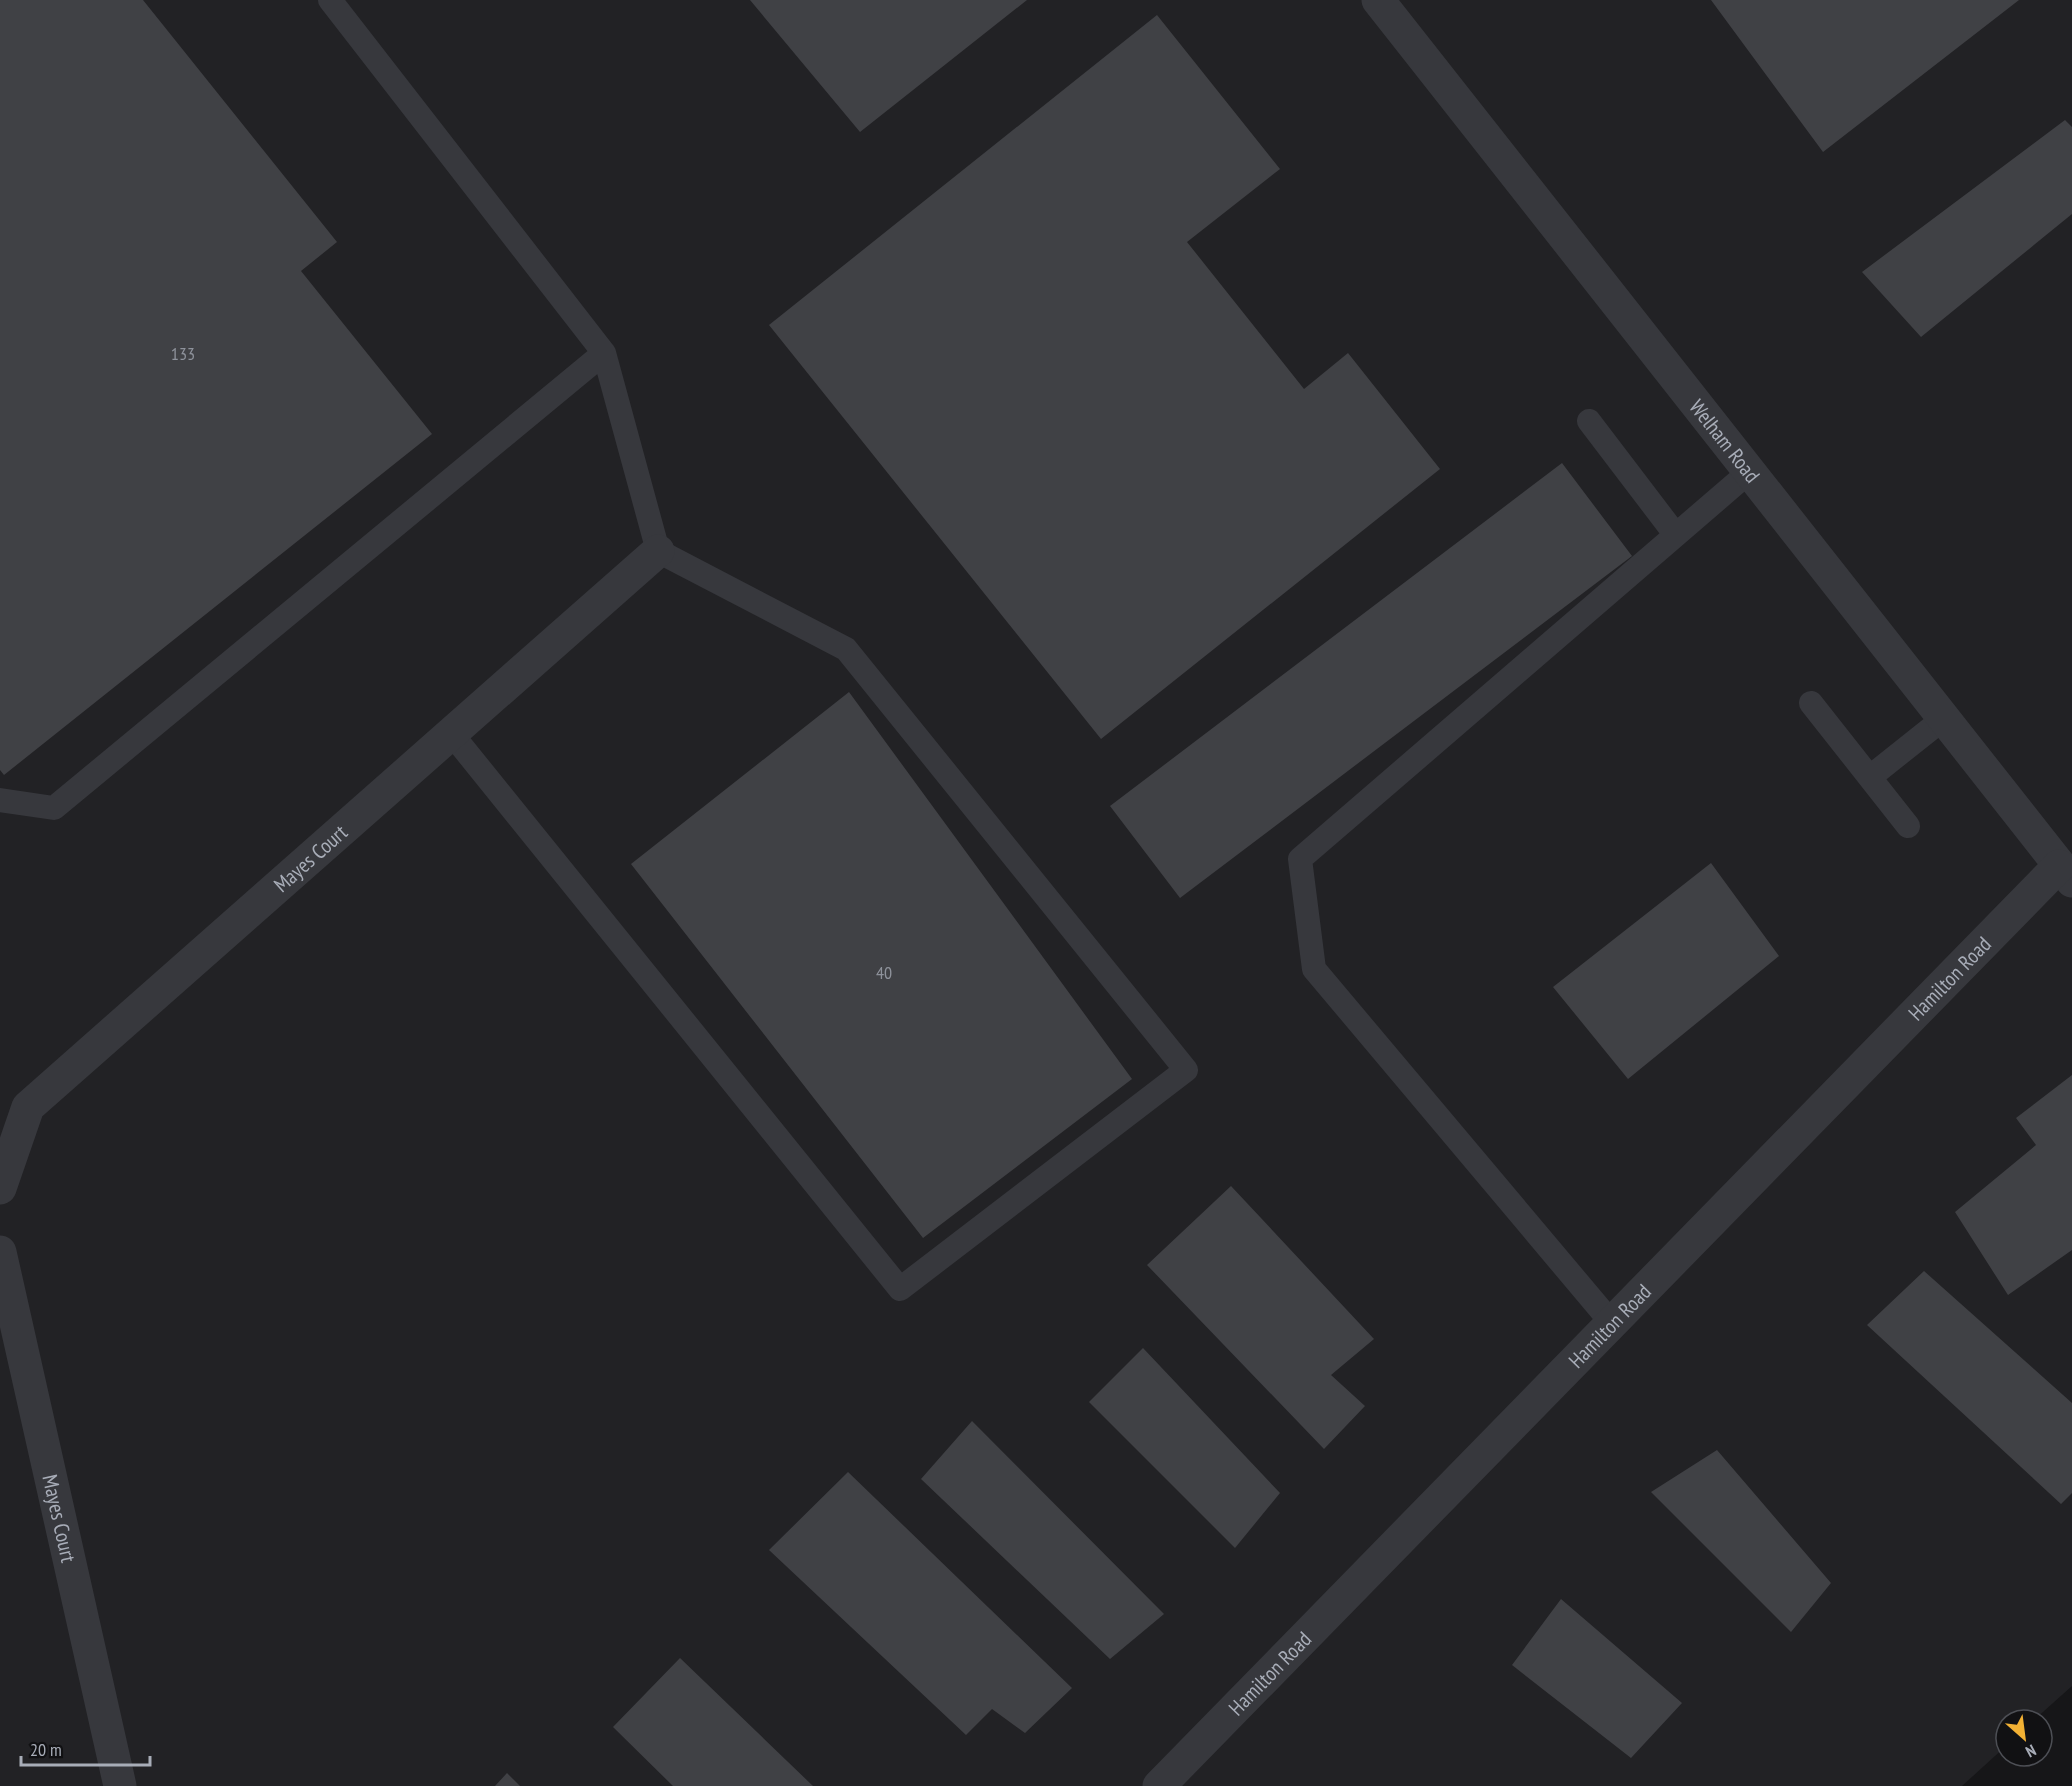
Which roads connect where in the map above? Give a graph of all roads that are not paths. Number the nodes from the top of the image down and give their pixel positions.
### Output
1 (330, 0) edge
2 (1378, 0) edge
3 (604, 353) junction
4 (1589, 421) dead end
5 (1749, 472) junction
6 (1676, 534) junction
7 (658, 551) junction
8 (1811, 703) dead end
9 (1943, 719) junction
10 (451, 733) junction
11 (1870, 777) junction
12 (0, 800) edge
13 (1908, 826) dead end
14 (2068, 867) edge
15 (0, 1188) edge
16 (0, 1252) edge
17 (1611, 1322) junction
18 (120, 1786) edge
19 (1160, 1786) edge

1 - 3 lane
2 - 5 street, Welham Road
3 - 7 lane
3 - 12 lane
4 - 6 lane
5 - 6 lane
5 - 9 street, Welham Road
6 - 17 lane
7 - 10 street, Mayes Court
7 - 10 lane
8 - 11 lane
9 - 11 lane
9 - 14 street, Welham Road
10 - 15 street, Mayes Court
11 - 13 lane
14 - 17 street, Hamilton Road
16 - 18 street, Mayes Court
17 - 19 street, Hamilton Road

